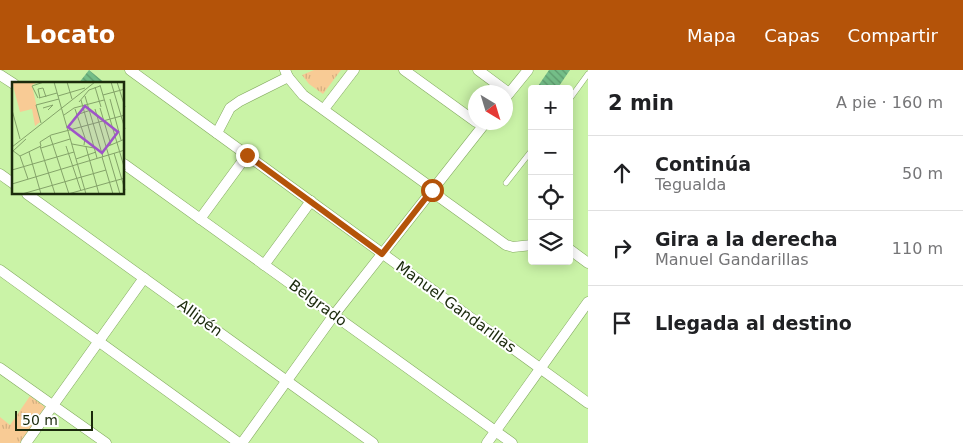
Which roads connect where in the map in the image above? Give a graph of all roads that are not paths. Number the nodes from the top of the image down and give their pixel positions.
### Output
1 (130, 70) edge
2 (354, 70) edge
3 (404, 70) edge
4 (478, 70) edge
5 (528, 70) edge
6 (286, 74) edge
7 (588, 74) edge
8 (0, 75) edge
9 (12, 83) edge
10 (495, 85) edge
11 (513, 89) edge
12 (573, 95) edge
13 (324, 109) junction
14 (468, 115) edge
15 (476, 130) edge
16 (217, 133) junction
17 (247, 155) junction
18 (528, 155) edge
19 (125, 165) edge
20 (506, 183) dead end
21 (432, 190) junction
22 (28, 195) edge
23 (310, 201) junction
24 (200, 219) junction
25 (528, 245) edge
26 (573, 252) edge
27 (382, 254) junction
28 (588, 263) edge
29 (264, 265) junction
30 (0, 270) edge
31 (144, 278) junction
32 (588, 302) edge
33 (334, 315) junction
34 (99, 342) junction
35 (0, 368) edge
36 (540, 368) junction
37 (287, 381) junction
38 (588, 403) edge
39 (53, 405) junction
40 (495, 431) junction
41 (26, 443) edge
42 (106, 443) edge
43 (241, 443) edge
44 (373, 443) edge
45 (487, 443) edge
46 (512, 443) edge

1 - 16 street, Manuel Gandarillas
2 - 13 street
3 - 14 street
4 - 10 street
5 - 11 street
6 - 13 street
6 - 16 street
7 - 12 lane
8 - 9 street
13 - 21 street
15 - 21 street
16 - 17 street, Manuel Gandarillas
17 - 23 street, Manuel Gandarillas
17 - 24 street
18 - 20 lane
19 - 24 street, Belgrado
21 - 25 street
21 - 27 street
22 - 31 street, Allipén
23 - 27 street, Manuel Gandarillas
23 - 29 street
24 - 29 street, Belgrado
26 - 28 street
27 - 33 street
27 - 36 street, Manuel Gandarillas
29 - 33 street, Belgrado
30 - 34 street
31 - 34 street
31 - 37 street, Allipén
32 - 36 street
33 - 37 street
33 - 40 street, Belgrado
34 - 39 street
34 - 43 street
35 - 39 street
36 - 38 street, Manuel Gandarillas
36 - 40 street
37 - 43 street
37 - 44 street, Allipén
39 - 41 street
39 - 42 street
40 - 45 street
40 - 46 street, Belgrado

